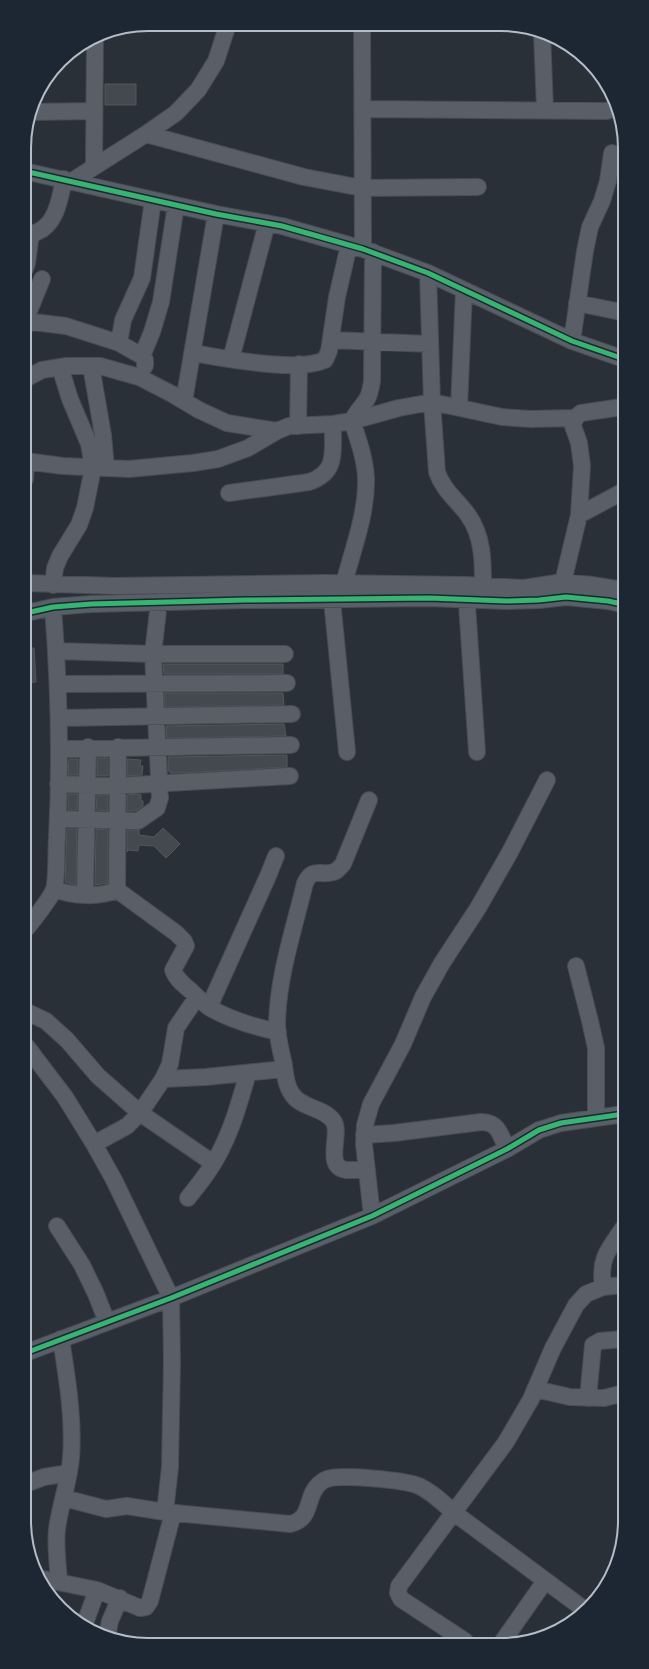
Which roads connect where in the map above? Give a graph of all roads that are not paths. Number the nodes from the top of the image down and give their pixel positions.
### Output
1 (226, 31) edge
2 (362, 31) edge
3 (542, 39) edge
4 (95, 44) edge
5 (362, 109) junction
6 (545, 110) junction
7 (611, 110) edge
8 (94, 111) junction
9 (37, 112) edge
10 (146, 134) junction
11 (612, 153) dead end
12 (94, 167) junction
13 (31, 172) edge
14 (68, 180) junction
15 (478, 187) dead end
16 (362, 188) junction
17 (153, 200) junction
18 (176, 205) junction
19 (216, 214) junction
20 (267, 223) junction
21 (31, 233) edge
22 (362, 249) junction
23 (428, 273) junction
24 (42, 279) dead end
25 (464, 290) junction
26 (577, 303) junction
27 (31, 307) edge
28 (618, 311) edge
29 (31, 323) edge
30 (331, 340) junction
31 (372, 341) junction
32 (572, 341) junction
33 (119, 343) junction
34 (430, 344) junction
35 (192, 353) junction
36 (142, 356) junction
37 (618, 357) edge
38 (231, 359) junction
39 (299, 364) junction
40 (91, 366) junction
41 (60, 367) junction
42 (31, 376) edge
43 (139, 377) junction
44 (184, 401) junction
45 (432, 402) junction
46 (459, 408) junction
47 (618, 408) edge
48 (575, 418) junction
49 (352, 421) junction
50 (333, 424) junction
51 (298, 426) junction
52 (277, 431) junction
53 (31, 461) edge
54 (99, 468) junction
55 (230, 493) dead end
56 (618, 494) edge
57 (579, 515) junction
58 (563, 582) junction
59 (31, 583) edge
60 (344, 583) junction
61 (53, 585) junction
62 (483, 586) junction
63 (618, 589) edge
64 (466, 592) junction
65 (332, 600) junction
66 (159, 602) junction
67 (618, 603) edge
68 (53, 608) junction
69 (31, 612) edge
70 (56, 651) junction
71 (153, 654) junction
72 (285, 654) dead end
73 (287, 683) dead end
74 (59, 684) junction
75 (154, 684) junction
76 (292, 714) dead end
77 (156, 717) junction
78 (59, 718) junction
79 (291, 745) dead end
80 (88, 747) junction
81 (118, 747) junction
82 (158, 747) junction
83 (59, 749) junction
84 (347, 752) dead end
85 (477, 752) dead end
86 (290, 776) dead end
87 (547, 780) dead end
88 (159, 783) junction
89 (58, 784) junction
90 (88, 785) junction
91 (116, 786) junction
92 (369, 800) dead end
93 (58, 819) junction
94 (87, 820) junction
95 (116, 821) junction
96 (276, 856) dead end
97 (54, 889) junction
98 (117, 890) junction
99 (85, 895) junction
100 (31, 924) edge
101 (576, 966) dead end
102 (197, 996) junction
103 (209, 1007) junction
104 (31, 1014) edge
105 (278, 1032) junction
106 (31, 1052) edge
107 (284, 1069) junction
108 (248, 1073) junction
109 (163, 1079) junction
110 (140, 1113) junction
111 (618, 1115) edge
112 (596, 1117) junction
113 (364, 1135) junction
114 (94, 1144) junction
115 (507, 1149) junction
116 (213, 1163) junction
117 (367, 1170) junction
118 (188, 1198) dead end
119 (372, 1216) junction
120 (57, 1226) dead end
121 (618, 1236) edge
122 (618, 1286) edge
123 (603, 1287) junction
124 (171, 1298) junction
125 (107, 1322) junction
126 (60, 1339) junction
127 (618, 1340) edge
128 (31, 1351) edge
129 (536, 1389) junction
130 (618, 1394) edge
131 (588, 1398) junction
132 (69, 1473) junction
133 (31, 1482) edge
134 (64, 1498) junction
135 (453, 1512) junction
136 (169, 1513) junction
137 (47, 1579) edge
138 (59, 1581) junction
139 (545, 1581) junction
140 (97, 1590) junction
141 (120, 1598) junction
142 (581, 1607) edge
143 (86, 1620) edge
144 (108, 1631) edge
145 (460, 1638) edge
146 (505, 1638) edge

1 - 10 street
2 - 5 street
3 - 6 street
4 - 8 street
5 - 6 street
5 - 16 street
6 - 7 street
8 - 9 street
8 - 12 street
10 - 12 street
10 - 16 street
11 - 26 street
12 - 14 street
13 - 14 street
14 - 17 street
14 - 21 street
15 - 16 street
16 - 22 street
17 - 18 street
17 - 33 street
18 - 19 street
18 - 36 street
19 - 20 street
19 - 35 street
20 - 22 street
20 - 38 street
22 - 23 street
22 - 30 street
22 - 31 street
23 - 25 street
23 - 34 street
24 - 27 street
25 - 32 street
25 - 46 street
26 - 28 street
26 - 32 street
29 - 33 street
30 - 31 street
30 - 39 street
31 - 34 street
31 - 49 street
32 - 37 street
33 - 36 street
34 - 45 street
35 - 38 street
35 - 44 street
36 - 43 street
38 - 39 street
39 - 51 street
40 - 41 street
40 - 43 street
40 - 54 street
41 - 42 street
41 - 54 street
43 - 44 street
44 - 52 street
45 - 46 street
45 - 49 street
45 - 62 street
46 - 48 street
47 - 48 street
48 - 57 street
49 - 50 street
49 - 60 street
50 - 51 street
50 - 55 street
51 - 52 street
52 - 54 street
53 - 54 street
54 - 61 street
56 - 57 street
57 - 58 street
58 - 62 street
58 - 63 street
59 - 61 street
60 - 61 street
60 - 64 street
62 - 64 street
64 - 65 street
64 - 67 street
64 - 85 street
65 - 66 street
65 - 84 street
66 - 68 street
66 - 71 street
68 - 69 street
68 - 70 street
70 - 71 street
70 - 74 street
71 - 72 street
71 - 75 street
73 - 75 street
74 - 75 street
74 - 78 street
75 - 77 street
76 - 77 street
77 - 78 street
77 - 82 street
78 - 83 street
79 - 82 street
80 - 81 street
80 - 83 street
80 - 90 street
81 - 82 street
81 - 91 street
82 - 88 street
83 - 89 street
86 - 88 street
87 - 113 street
88 - 91 street
88 - 95 street
89 - 90 street
89 - 93 street
90 - 91 street
90 - 94 street
91 - 95 street
92 - 105 street
93 - 94 street
93 - 97 street
94 - 95 street
94 - 99 street
95 - 98 street
96 - 103 street
97 - 99 street
97 - 100 street
98 - 99 street
98 - 102 street
101 - 112 street
102 - 103 street
102 - 109 street
103 - 105 street
104 - 110 street
105 - 107 street
106 - 114 street
107 - 108 street
107 - 117 street
108 - 109 street
108 - 116 street
109 - 110 street
110 - 114 street
110 - 116 street
111 - 112 street
112 - 115 street
113 - 115 street
113 - 117 street
114 - 124 street
115 - 119 street
116 - 118 street
117 - 119 street
119 - 124 street
120 - 125 street
121 - 123 street
122 - 123 street
123 - 129 street
124 - 125 street
124 - 136 street
125 - 126 street
126 - 128 street
126 - 132 street
127 - 131 street
129 - 131 street
129 - 135 street
130 - 131 street
132 - 133 street
132 - 134 street
134 - 136 street
134 - 138 street
135 - 136 street
135 - 139 street
135 - 145 street
136 - 141 street
137 - 138 street
138 - 140 street
139 - 142 street
139 - 146 street
140 - 141 street
140 - 143 street
141 - 144 street

